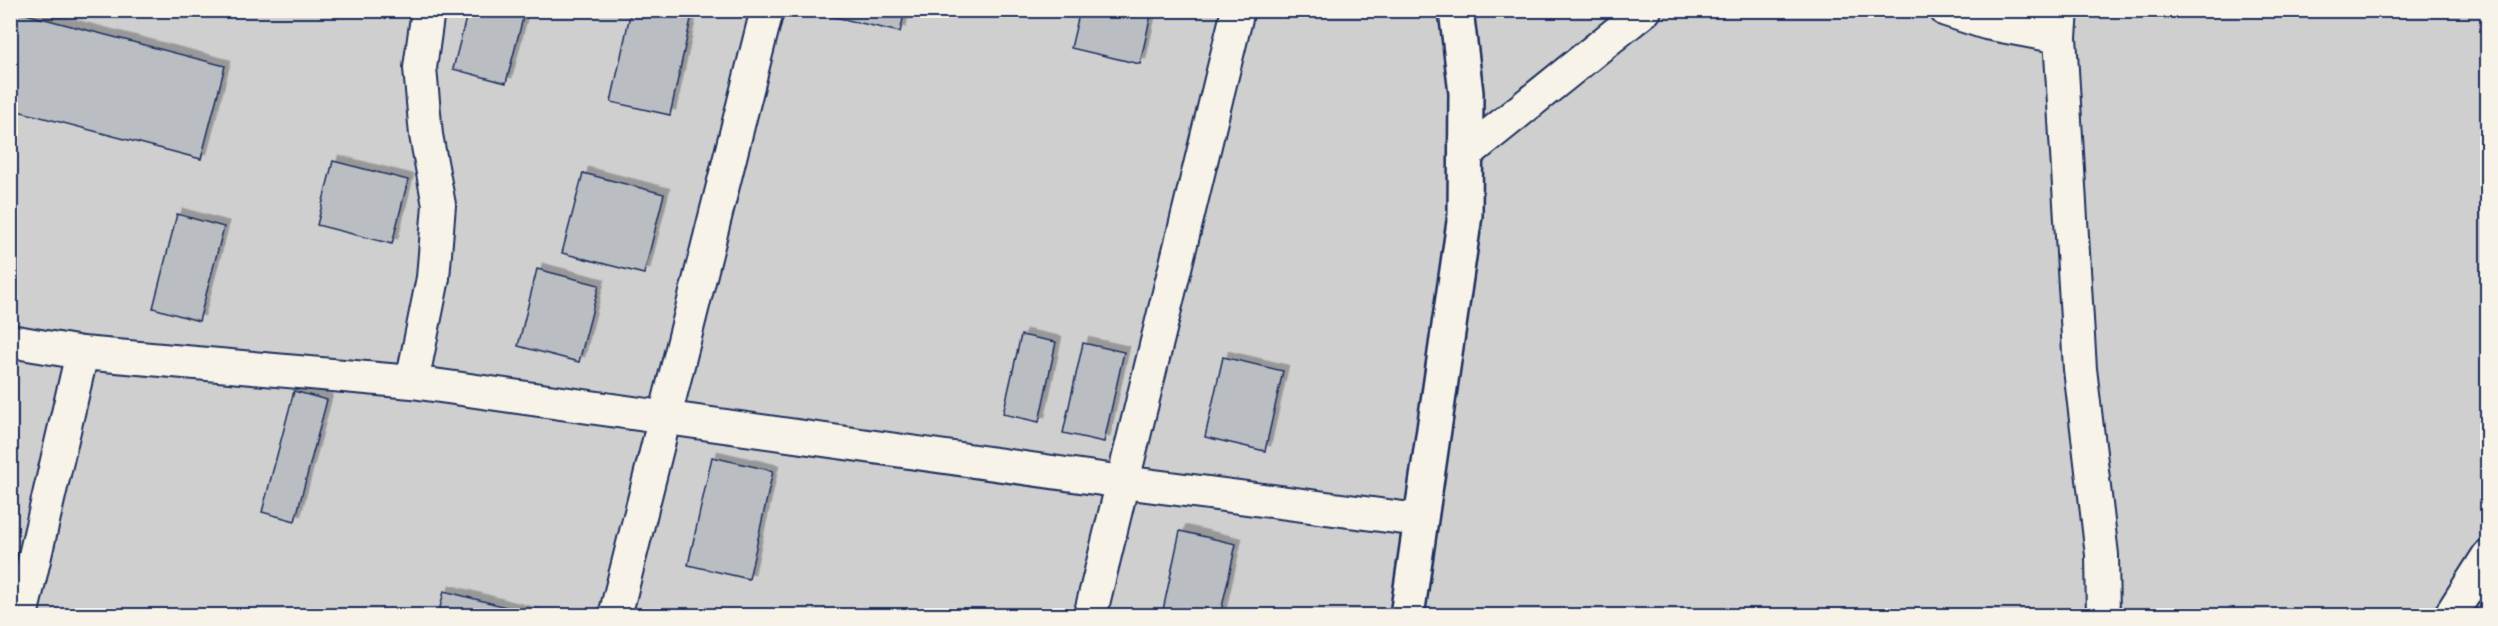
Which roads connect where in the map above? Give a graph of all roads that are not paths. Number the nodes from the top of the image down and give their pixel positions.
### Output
1 (428, 10) edge
2 (767, 10) edge
3 (1238, 10) edge
4 (1456, 10) edge
5 (1645, 10) edge
6 (1946, 10) edge
7 (2061, 24) edge
8 (1466, 154) junction
9 (10, 341) edge
10 (82, 354) junction
11 (412, 382) junction
12 (666, 417) junction
13 (1123, 482) junction
14 (1419, 520) junction
15 (2487, 556) edge
16 (21, 615) edge
17 (615, 615) edge
18 (1090, 615) edge
19 (1407, 615) edge
20 (2103, 615) edge
21 (2450, 615) edge

1 - 11 street
2 - 12 street
3 - 13 street
4 - 8 street
5 - 8 street
6 - 7 street
7 - 20 street
8 - 14 street
9 - 10 street
10 - 11 street
10 - 16 street
11 - 12 street
12 - 13 street
12 - 17 street
13 - 14 street
13 - 18 street
14 - 19 street
15 - 21 street

